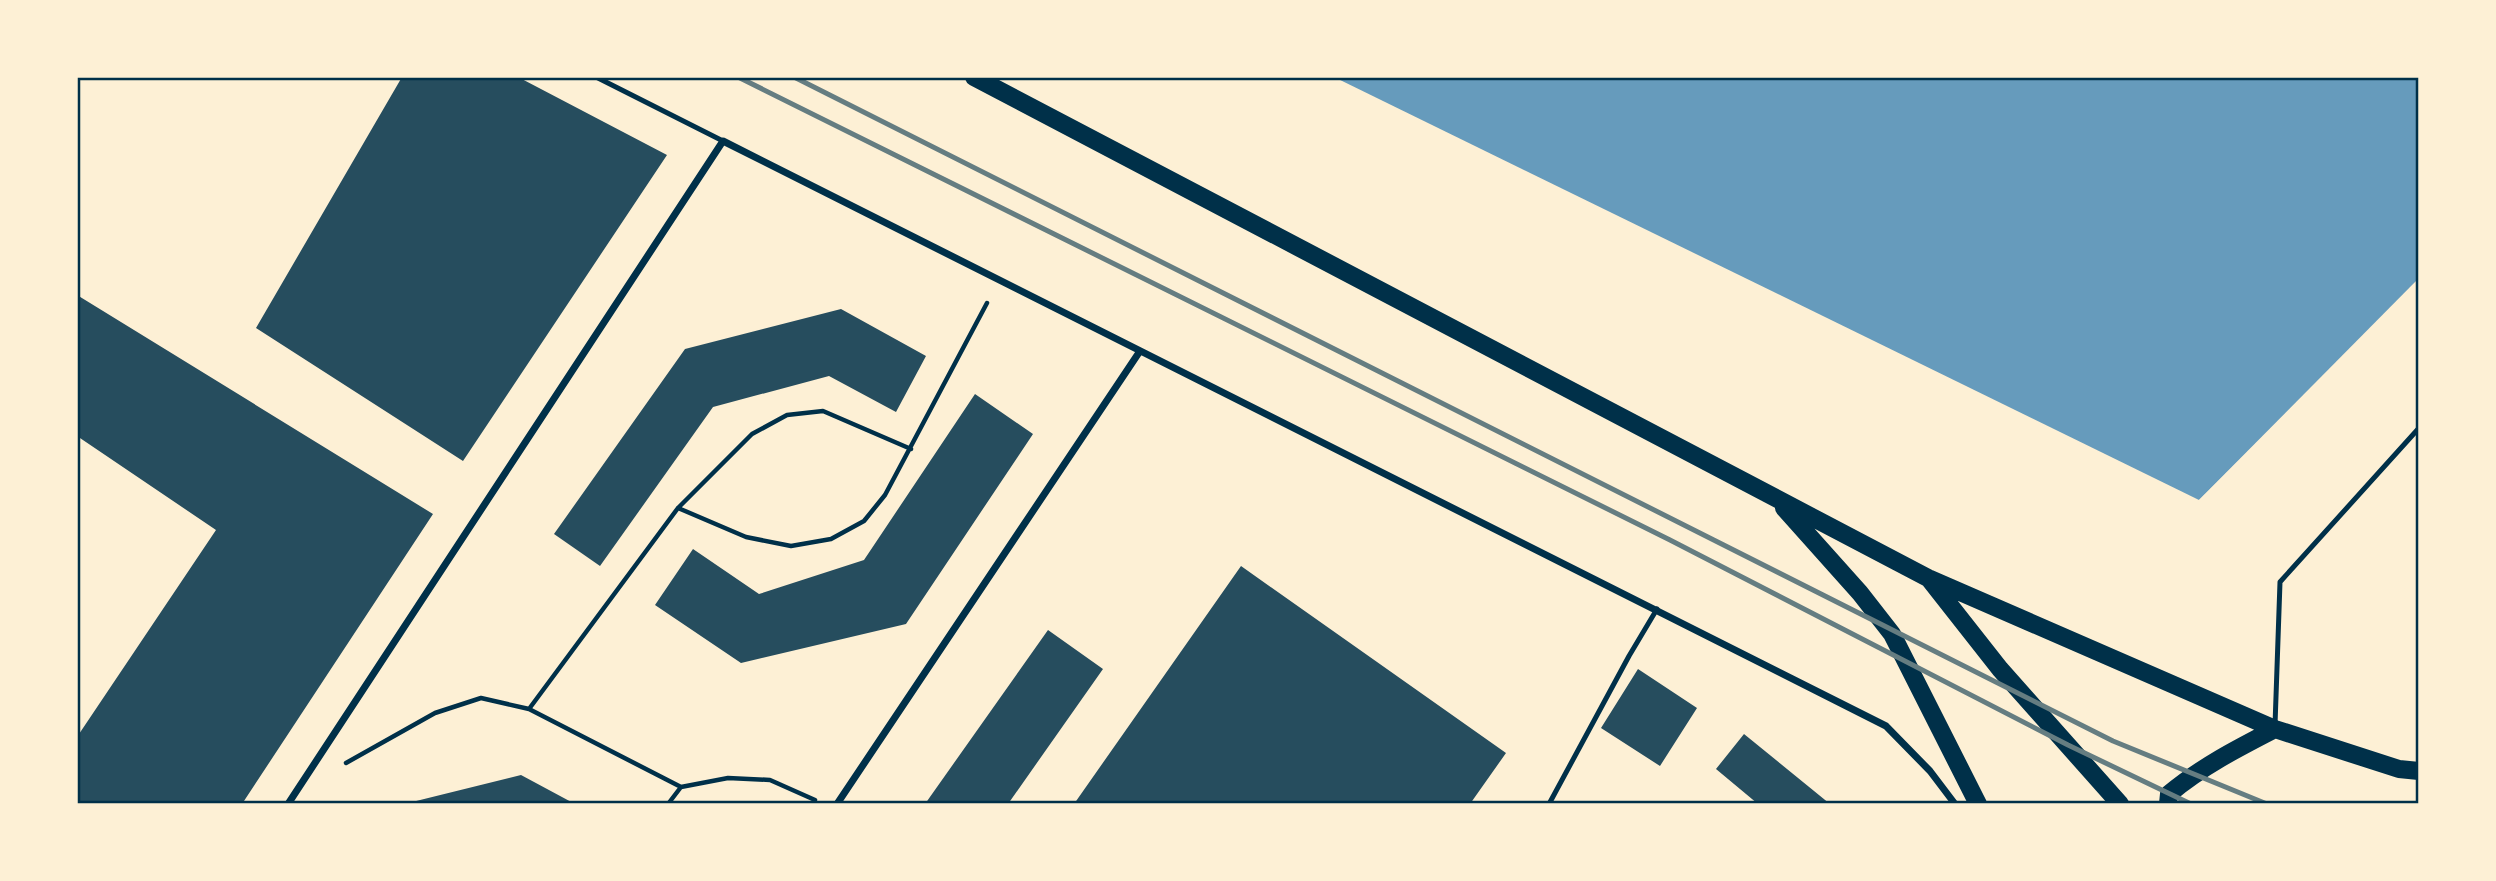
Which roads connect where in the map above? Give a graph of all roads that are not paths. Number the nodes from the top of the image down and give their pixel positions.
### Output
1 (596, 77) edge
2 (974, 77) edge
3 (723, 141) junction
4 (1140, 351) junction
5 (2419, 428) edge
6 (1777, 500) junction
7 (1928, 578) junction
8 (1657, 609) junction
9 (2275, 729) junction
10 (2419, 771) edge
11 (288, 804) edge
12 (837, 804) edge
13 (1549, 804) edge
14 (1955, 804) edge
15 (1978, 804) edge
16 (2120, 804) edge
17 (2168, 804) edge

1 - 3 lane
2 - 6 main road
3 - 4 street
3 - 11 street
4 - 8 street
4 - 12 street
5 - 9 lane
6 - 7 main road
6 - 15 main road
7 - 9 main road
7 - 16 main road
8 - 13 lane
8 - 14 street
9 - 10 main road
9 - 17 main road

